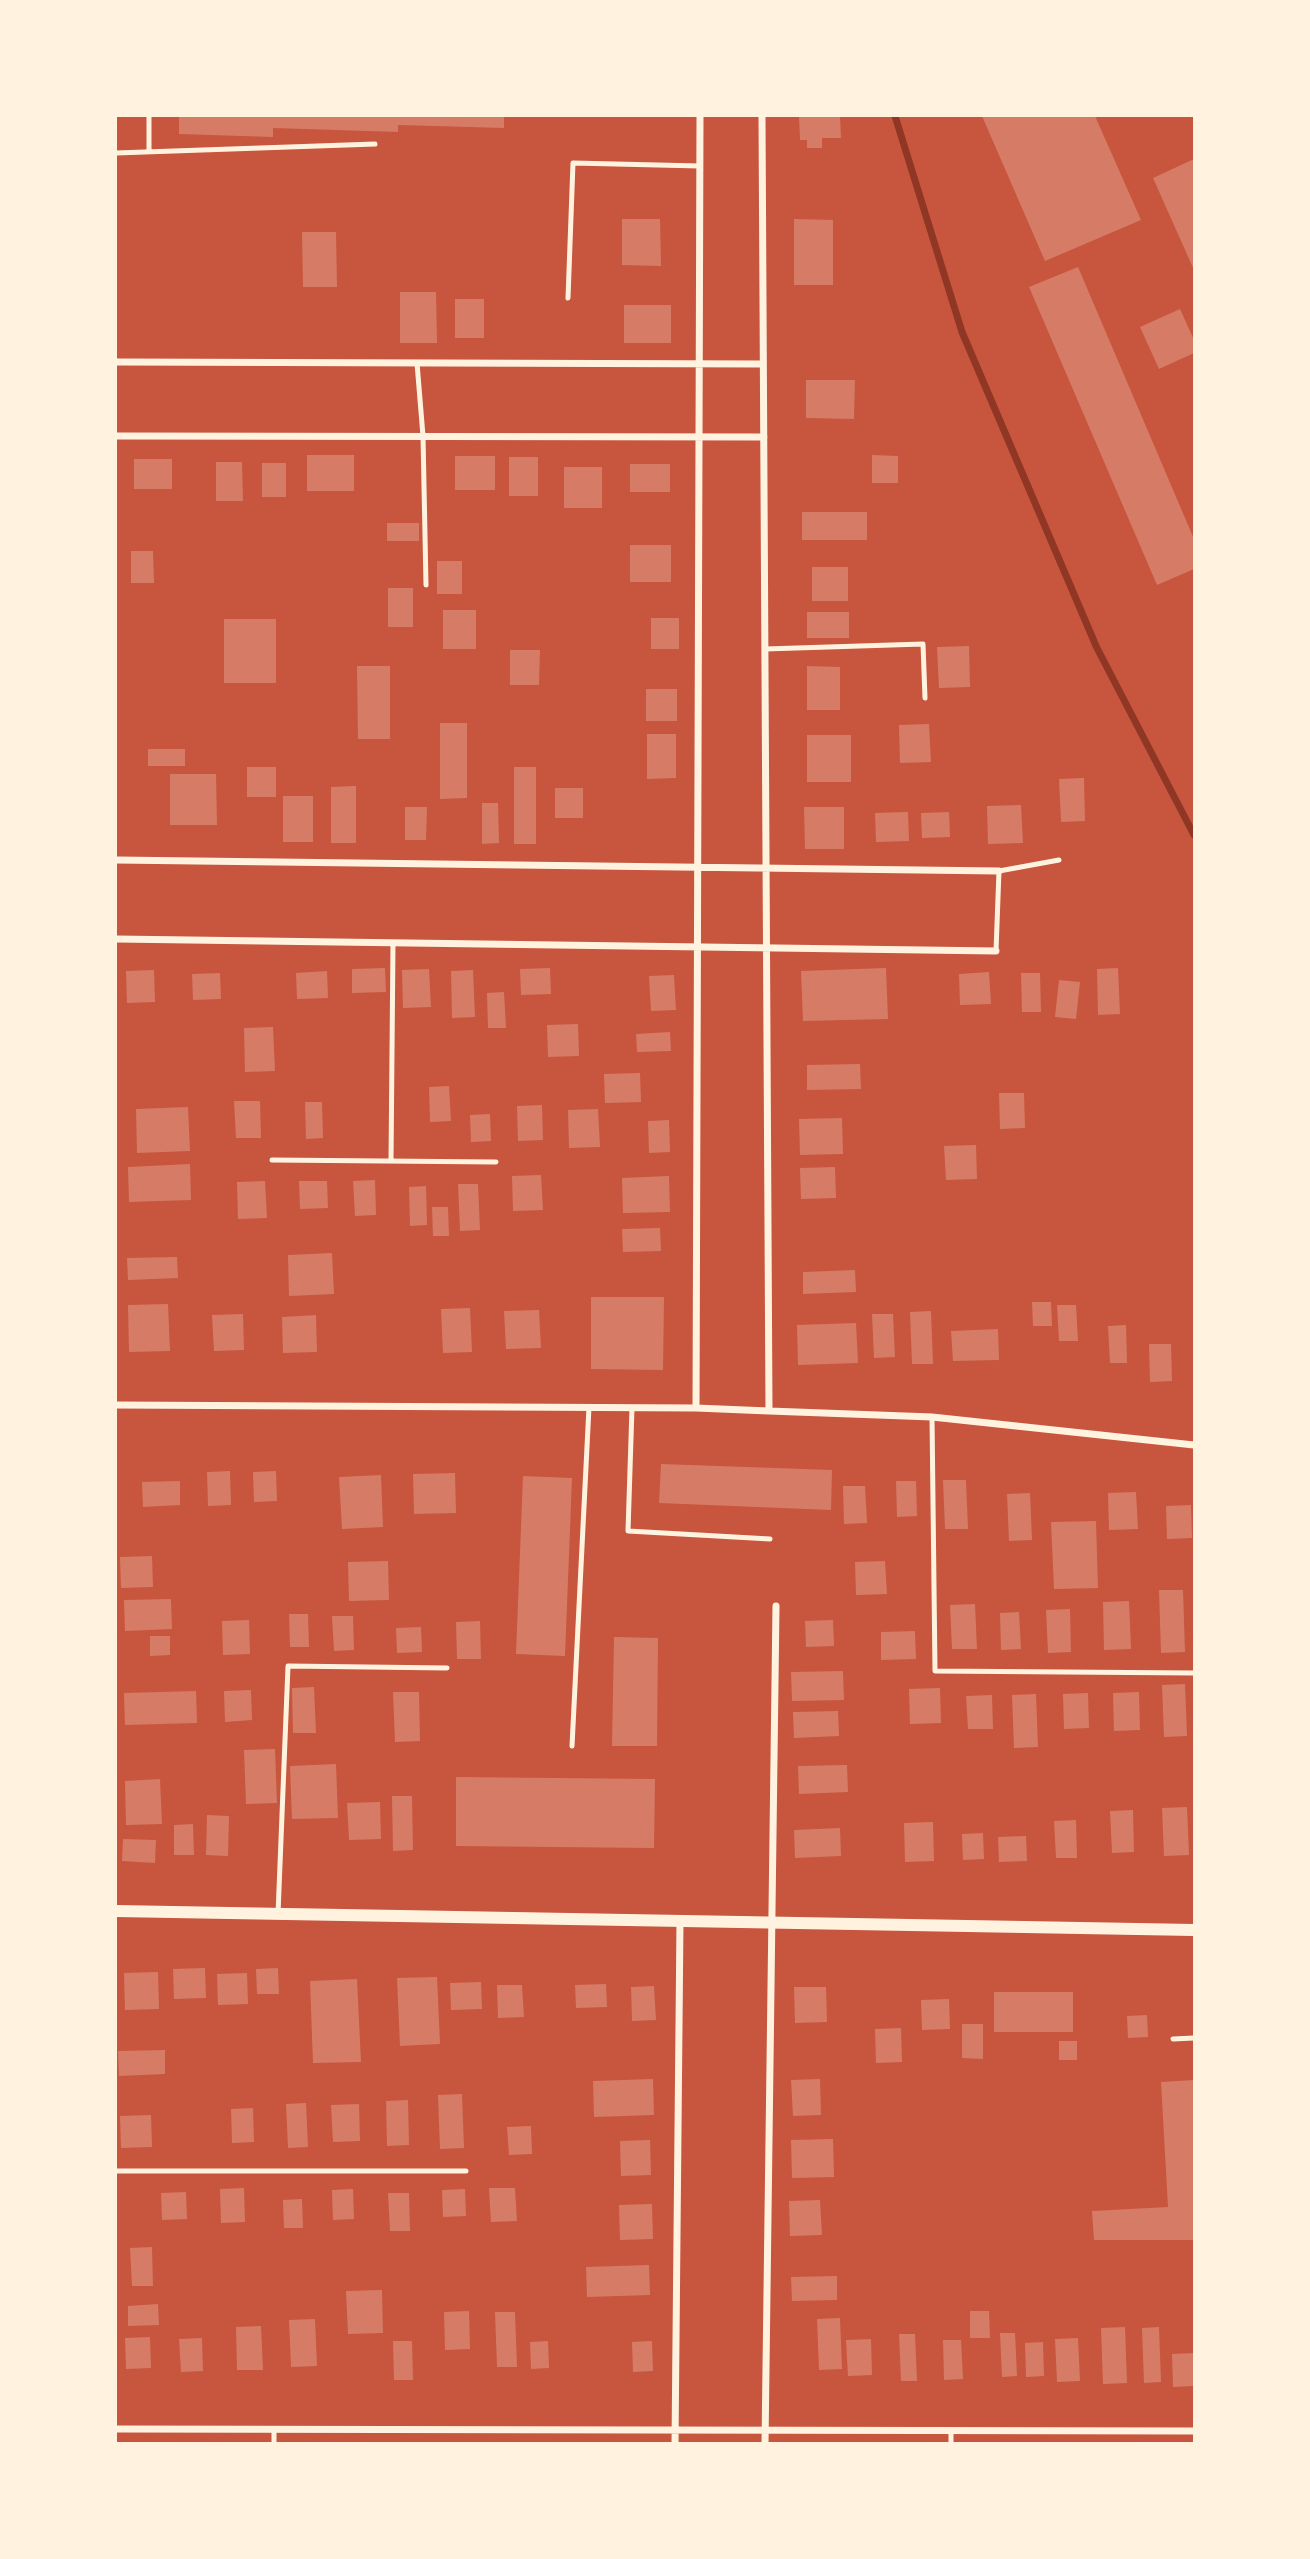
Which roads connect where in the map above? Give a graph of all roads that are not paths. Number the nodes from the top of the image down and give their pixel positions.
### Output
1 (149, 116) edge
2 (700, 116) edge
3 (762, 116) edge
4 (375, 144) dead end
5 (149, 152) junction
6 (116, 153) edge
7 (700, 166) junction
8 (568, 298) dead end
9 (116, 362) edge
10 (417, 363) junction
11 (699, 364) junction
12 (763, 364) junction
13 (116, 436) edge
14 (423, 436) junction
15 (699, 437) junction
16 (764, 437) junction
17 (426, 585) dead end
18 (765, 649) junction
19 (925, 698) dead end
20 (116, 860) edge
21 (1059, 860) dead end
22 (698, 867) junction
23 (767, 868) junction
24 (999, 871) junction
25 (116, 939) edge
26 (393, 943) junction
27 (697, 947) junction
28 (767, 948) junction
29 (996, 951) joint
30 (272, 1160) dead end
31 (391, 1161) junction
32 (496, 1162) dead end
33 (116, 1405) edge
34 (589, 1407) junction
35 (632, 1408) junction
36 (696, 1408) junction
37 (769, 1410) junction
38 (932, 1417) junction
39 (1195, 1445) edge
40 (770, 1539) dead end
41 (776, 1606) dead end
42 (447, 1668) dead end
43 (1195, 1673) edge
44 (572, 1746) dead end
45 (116, 1911) edge
46 (278, 1914) junction
47 (680, 1921) junction
48 (772, 1923) junction
49 (1195, 1930) edge
50 (1195, 2038) edge
51 (1173, 2039) dead end
52 (116, 2171) edge
53 (466, 2171) dead end
54 (116, 2430) edge
55 (274, 2430) junction
56 (675, 2430) junction
57 (765, 2430) junction
58 (951, 2431) junction
59 (1195, 2431) edge
60 (274, 2444) edge
61 (675, 2444) edge
62 (765, 2444) edge
63 (951, 2444) edge

1 - 5 lane
2 - 7 street
3 - 12 street
4 - 5 lane
5 - 6 lane
7 - 8 lane
7 - 11 street
9 - 10 street
10 - 11 street
10 - 14 lane
11 - 12 street
11 - 15 street
12 - 16 street
13 - 14 street
14 - 15 street
14 - 17 lane
15 - 16 street
15 - 22 street
16 - 18 street
18 - 19 lane
18 - 23 street
20 - 22 street
21 - 24 lane
22 - 23 street
22 - 27 street
23 - 24 street
23 - 28 street
24 - 29 lane
25 - 26 street
26 - 27 street
26 - 31 lane
27 - 28 street
27 - 36 street
28 - 29 street
28 - 37 street
30 - 31 lane
31 - 32 lane
33 - 34 street
34 - 35 street
34 - 44 lane
35 - 36 street
35 - 40 lane
36 - 37 street
37 - 38 street
38 - 39 street
38 - 43 lane
41 - 48 street
42 - 46 lane
45 - 46 street
46 - 47 street
47 - 48 street
47 - 56 street
48 - 49 street
48 - 57 street
50 - 51 lane
52 - 53 lane
54 - 55 street
55 - 56 street
55 - 60 lane
56 - 57 street
56 - 61 street
57 - 58 street
57 - 62 street
58 - 59 street
58 - 63 lane

